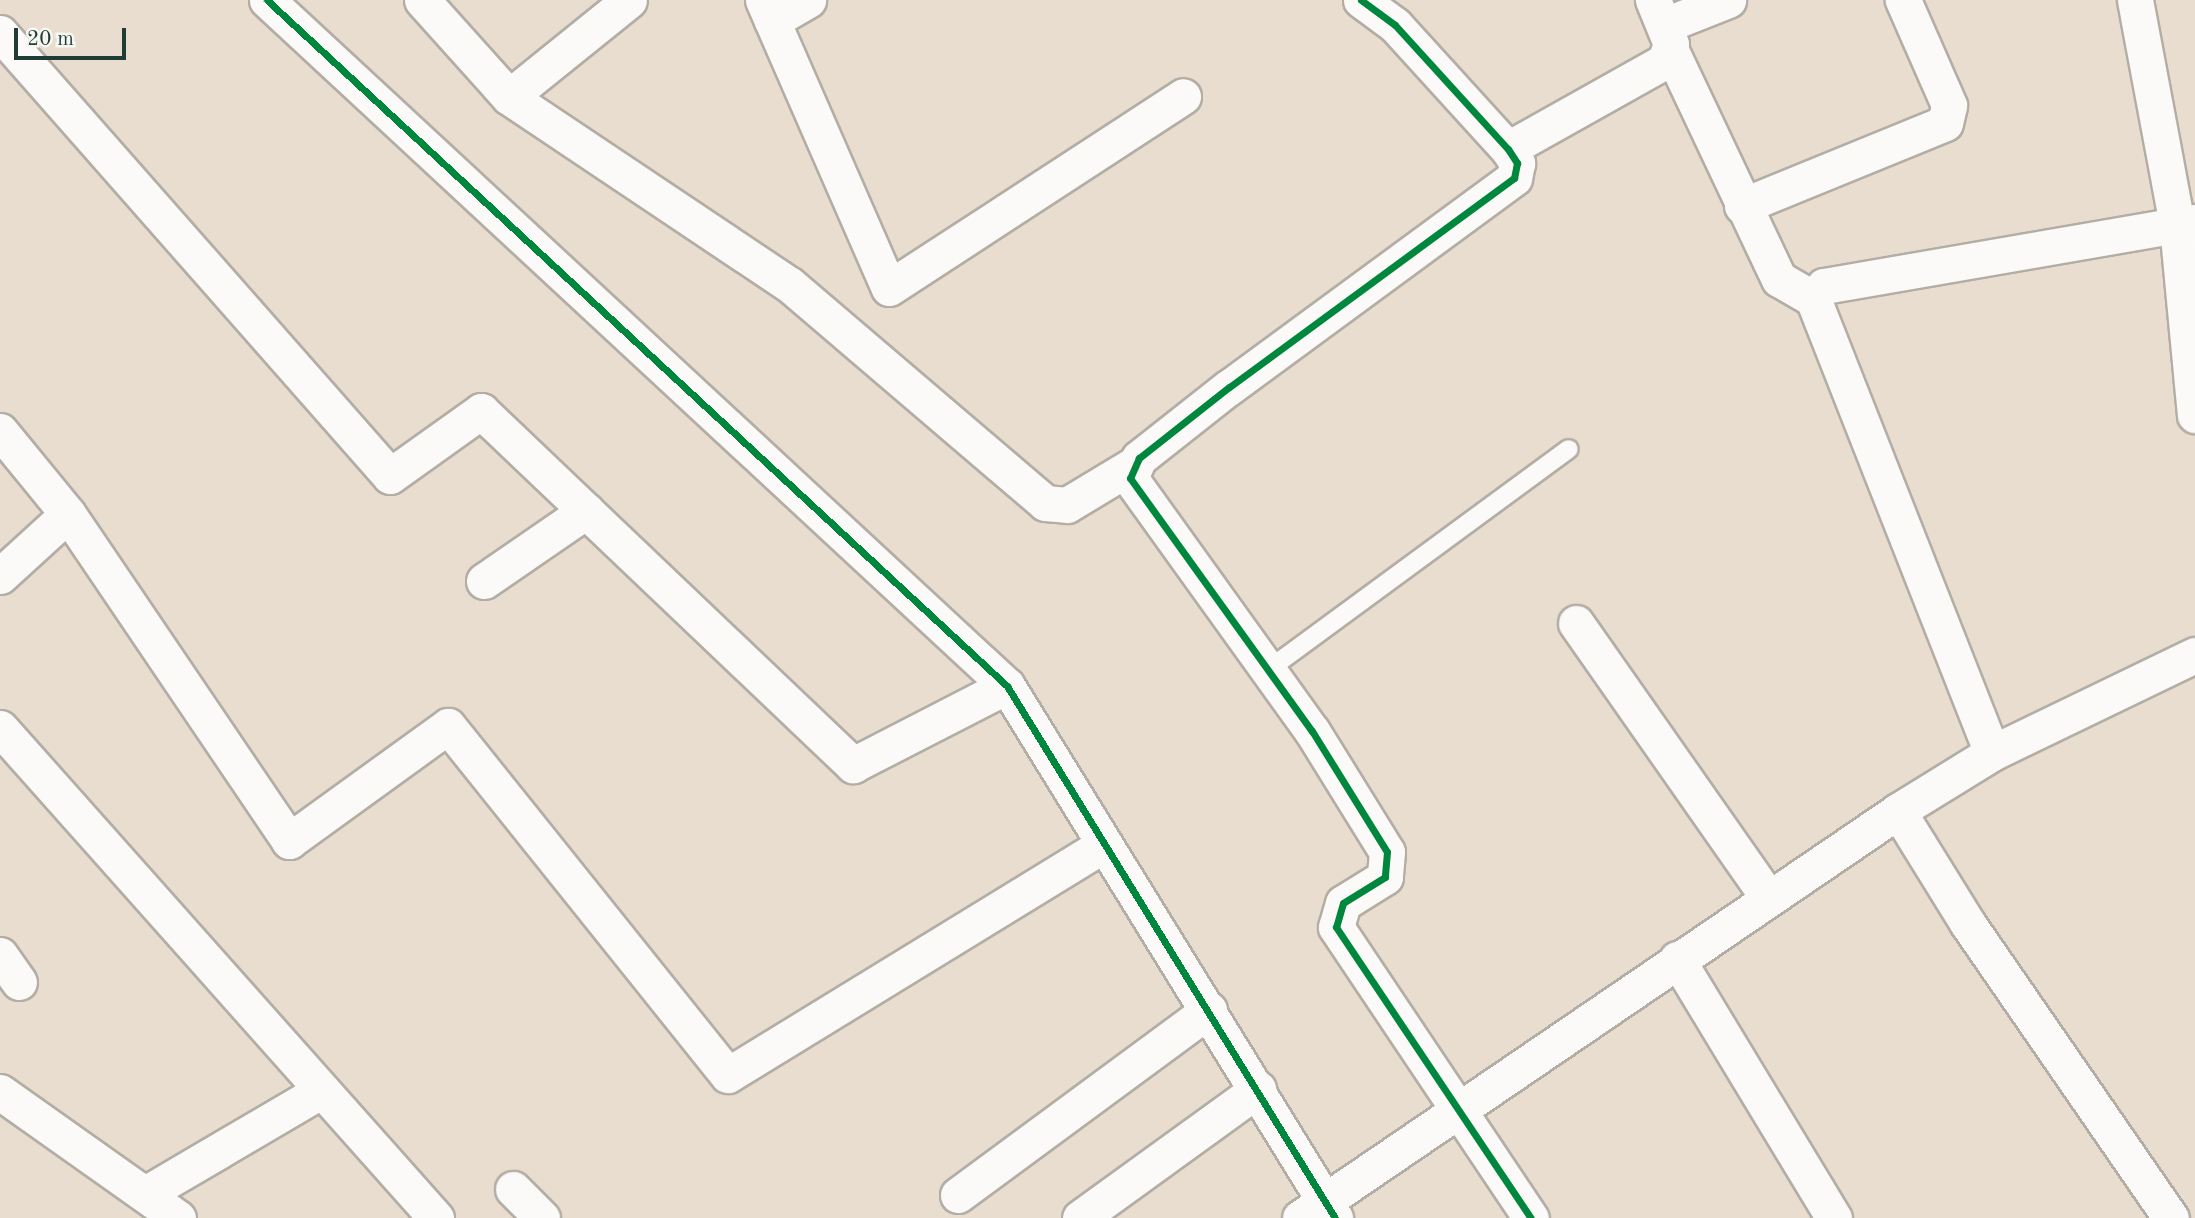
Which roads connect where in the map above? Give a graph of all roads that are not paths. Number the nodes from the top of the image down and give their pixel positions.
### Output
1 (267, 0) edge
2 (422, 0) edge
3 (629, 0) edge
4 (808, 0) edge
5 (1361, 0) edge
6 (1728, 0) edge
7 (1903, 0) edge
8 (2135, 0) edge
9 (767, 11) edge
10 (1663, 26) edge
11 (0, 33) edge
12 (1183, 96) dead end
13 (509, 97) junction
14 (1508, 149) junction
15 (1742, 206) junction
16 (2186, 223) edge
17 (1814, 299) junction
18 (2195, 415) edge
19 (0, 431) edge
20 (1569, 449) dead end
21 (1130, 467) junction
22 (586, 511) junction
23 (68, 514) junction
24 (0, 576) edge
25 (484, 581) dead end
26 (1576, 623) dead end
27 (2195, 655) edge
28 (1268, 670) junction
29 (1007, 686) junction
30 (0, 729) edge
31 (1992, 753) junction
32 (1898, 811) junction
33 (1104, 845) junction
34 (1767, 896) junction
35 (1676, 959) junction
36 (1209, 1010) junction
37 (322, 1090) junction
38 (1258, 1090) junction
39 (0, 1092) edge
40 (1459, 1105) junction
41 (513, 1189) dead end
42 (145, 1194) junction
43 (958, 1195) dead end
44 (1320, 1212) edge
45 (178, 1218) edge
46 (436, 1218) edge
47 (542, 1218) edge
48 (1080, 1218) edge
49 (1531, 1218) edge
50 (1834, 1218) edge
51 (2171, 1218) edge

1 - 29 street
2 - 13 street
3 - 13 street
4 - 9 street
5 - 14 street
6 - 10 street
7 - 15 street
8 - 16 street
9 - 12 street
10 - 14 street
10 - 15 street
11 - 22 street
13 - 21 street
14 - 21 street
15 - 17 street
16 - 17 street
16 - 18 street
17 - 31 street
19 - 23 street
20 - 28 lane
21 - 28 street
22 - 25 street
22 - 29 street
23 - 24 street
23 - 33 street
26 - 34 street
27 - 31 street
28 - 40 street
29 - 33 street
30 - 37 street
31 - 32 street
32 - 34 street
32 - 51 street
33 - 36 street
34 - 35 street
35 - 40 street
35 - 50 street
36 - 38 street
36 - 43 street
37 - 42 street
37 - 46 street
38 - 44 street
38 - 48 street
39 - 42 street
40 - 44 street
40 - 49 street
41 - 47 street
42 - 45 street

